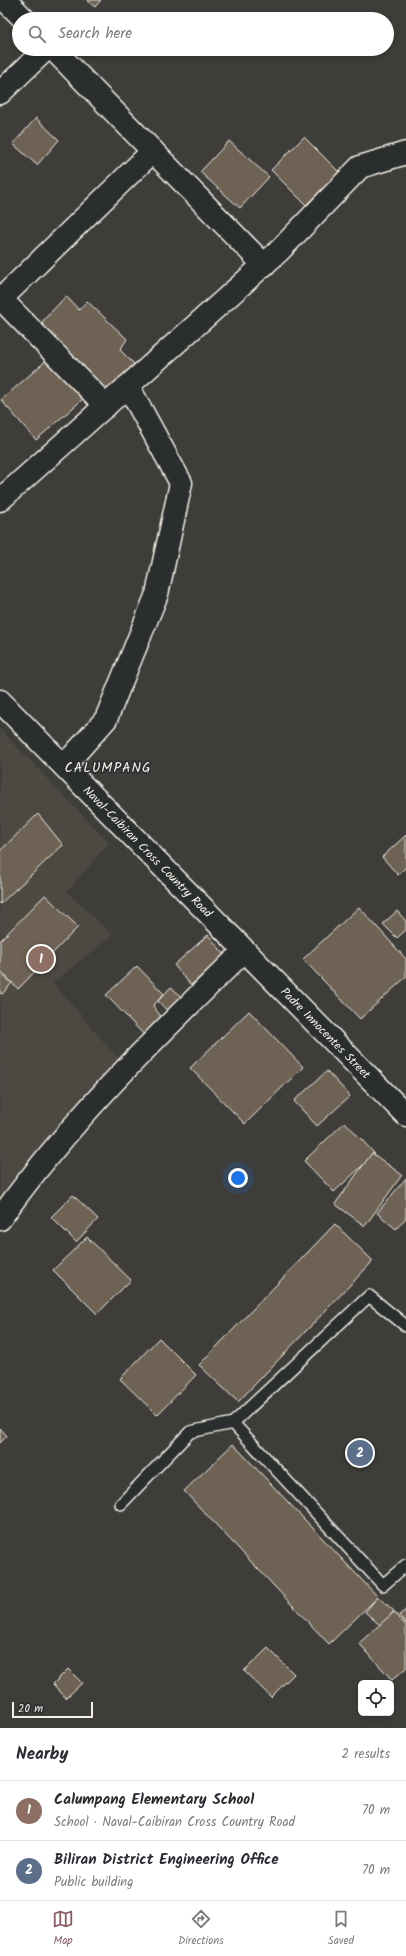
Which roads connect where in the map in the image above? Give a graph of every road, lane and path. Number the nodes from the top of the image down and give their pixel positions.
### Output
1 (5, 0) edge
2 (17, 12) edge
3 (39, 56) edge
4 (60, 56) edge
5 (0, 93) edge
6 (153, 152) junction
7 (406, 153) edge
8 (264, 265) junction
9 (1, 298) edge
10 (128, 386) junction
11 (106, 406) junction
12 (0, 500) edge
13 (0, 701) edge
14 (64, 766) junction
15 (244, 951) junction
16 (406, 1116) edge
17 (0, 1219) edge
18 (406, 1326) edge
19 (233, 1422) junction
20 (121, 1504) dead end
21 (406, 1565) edge

1 - 2 street
3 - 5 street
4 - 6 street
6 - 8 street
6 - 9 street
7 - 8 street
8 - 10 street
9 - 11 street
10 - 11 street
10 - 14 street
11 - 12 street
13 - 14 street, Naval-Caibiran Cross Country Road
14 - 15 street, Naval-Caibiran Cross Country Road
15 - 16 street, Padre Innocentes Street
15 - 17 street
18 - 19 lane
19 - 20 lane
19 - 21 lane

